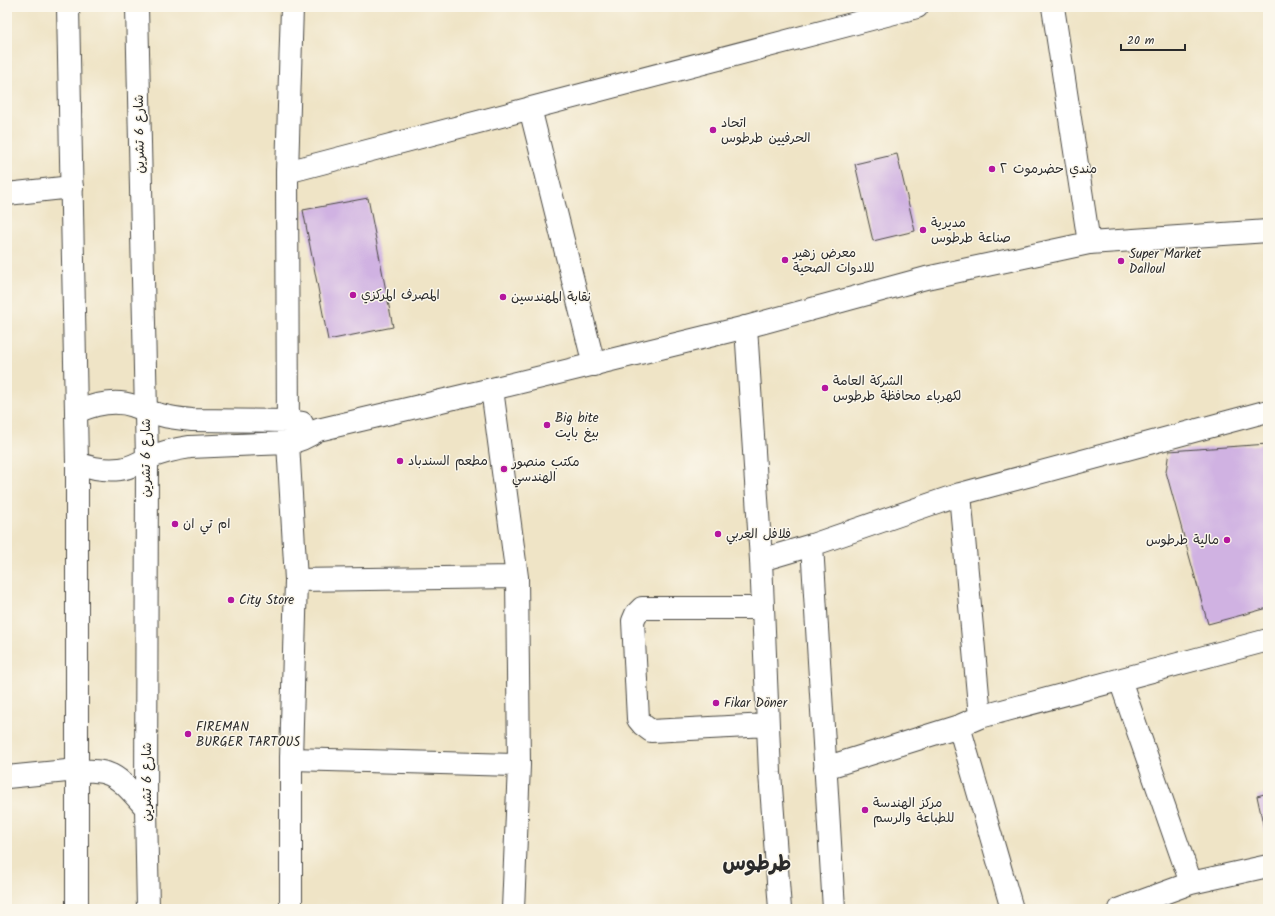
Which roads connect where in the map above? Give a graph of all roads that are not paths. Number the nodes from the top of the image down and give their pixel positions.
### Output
1 (68, 7) edge
2 (137, 7) edge
3 (292, 7) edge
4 (916, 7) edge
5 (1052, 7) edge
6 (530, 108) junction
7 (287, 172) junction
8 (72, 187) junction
9 (7, 194) edge
10 (1268, 231) edge
11 (1089, 243) junction
12 (746, 327) junction
13 (594, 364) junction
14 (492, 389) junction
15 (146, 410) junction
16 (1268, 411) edge
17 (76, 412) junction
18 (288, 421) junction
19 (318, 430) junction
20 (288, 443) junction
21 (147, 459) junction
22 (78, 463) junction
23 (960, 494) junction
24 (812, 545) junction
25 (761, 560) junction
26 (517, 577) junction
27 (296, 580) junction
28 (763, 608) junction
29 (1268, 640) edge
30 (1120, 680) junction
31 (980, 717) junction
32 (768, 725) junction
33 (959, 726) junction
34 (291, 759) junction
35 (519, 765) junction
36 (825, 768) junction
37 (77, 770) junction
38 (7, 777) edge
39 (146, 808) junction
40 (1268, 866) edge
41 (1191, 883) junction
42 (1145, 905) edge
43 (78, 909) edge
44 (148, 909) edge
45 (291, 909) edge
46 (513, 909) edge
47 (780, 909) edge
48 (834, 909) edge
49 (1012, 909) edge
50 (1120, 909) edge

1 - 8 street
2 - 15 street, شارع 6 تشرين
3 - 7 street
4 - 6 street
5 - 11 street
6 - 7 street
6 - 13 street
7 - 18 street
8 - 9 street
8 - 17 street
10 - 11 street
11 - 12 street
12 - 13 street
12 - 25 street
13 - 14 street
14 - 19 street
14 - 26 street
15 - 17 street
15 - 18 street
15 - 21 street, شارع 6 تشرين
16 - 23 street
17 - 22 street
18 - 19 street
18 - 20 street
19 - 20 street
20 - 21 street
20 - 27 street
21 - 22 street
21 - 39 street, شارع 6 تشرين
22 - 37 street
23 - 24 street
23 - 31 street
24 - 25 street
24 - 36 street
25 - 28 street
26 - 27 street
26 - 35 street
27 - 34 street
28 - 32 street
28 - 32 street
29 - 30 street
30 - 31 street
30 - 41 street
31 - 33 street
32 - 47 street
33 - 36 street
33 - 49 street
34 - 35 street
34 - 45 street
35 - 46 street
36 - 48 street
37 - 38 street
37 - 39 street
37 - 43 street
39 - 44 street, شارع 6 تشرين
40 - 41 street
41 - 42 street
42 - 50 street

